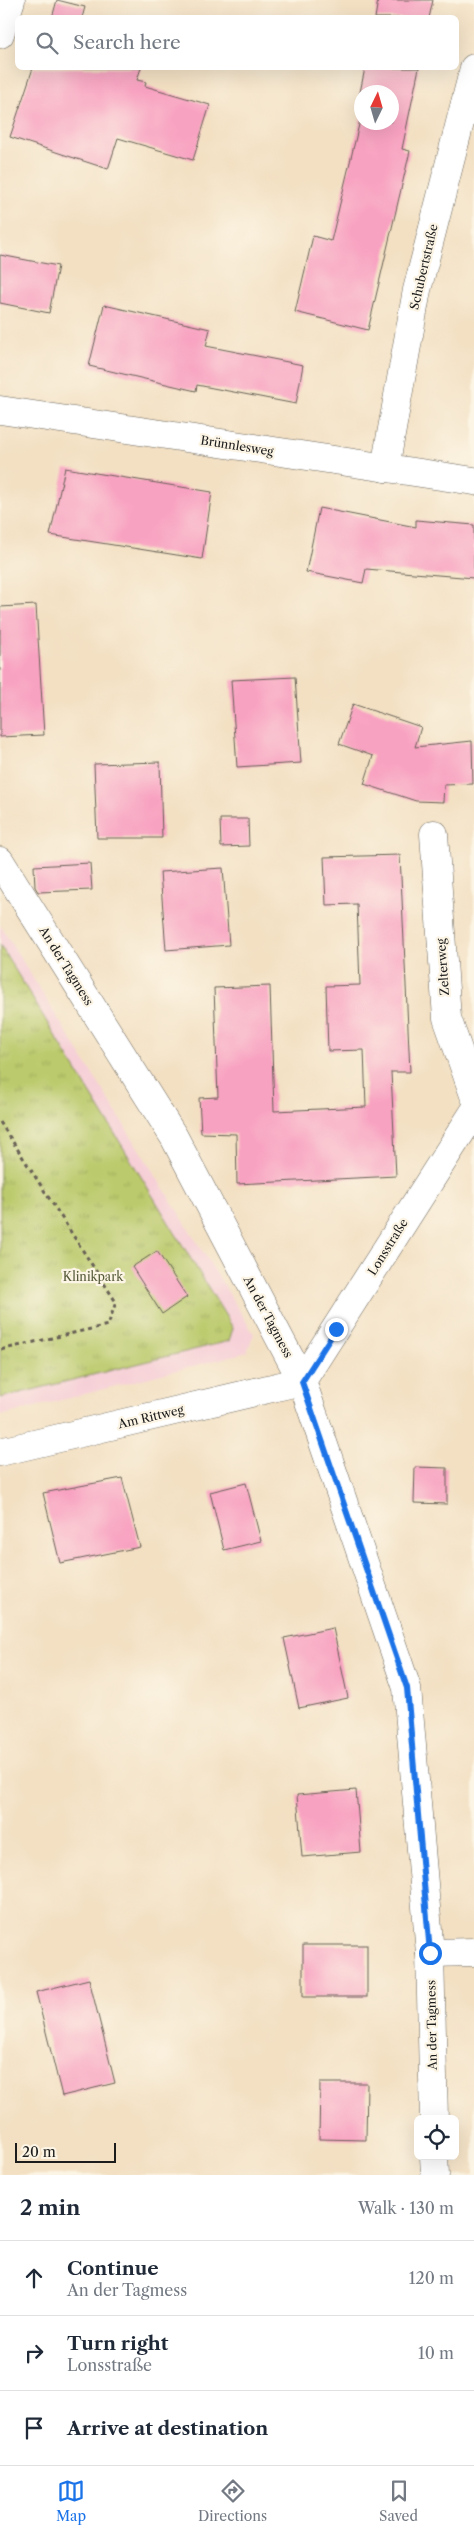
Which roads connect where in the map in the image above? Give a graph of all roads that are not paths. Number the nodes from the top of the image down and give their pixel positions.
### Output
1 (11, 0) edge
2 (0, 34) edge
3 (474, 68) edge
4 (0, 410) edge
5 (385, 468) junction
6 (474, 481) edge
7 (434, 834) dead end
8 (0, 861) edge
9 (474, 1095) edge
10 (474, 1112) edge
11 (302, 1382) junction
12 (0, 1452) edge
13 (474, 1952) edge
14 (430, 1953) junction
15 (434, 2115) edge
16 (434, 2160) edge
17 (435, 2175) edge

1 - 2 street
3 - 5 street, Schubertstraße
4 - 5 street, Brünnlesweg
5 - 6 street, Brünnlesweg
7 - 9 street, Zelterweg
8 - 11 street, An der Tagmess
10 - 11 street, Lonsstraße
11 - 12 street, Am Rittweg
11 - 14 street, An der Tagmess
13 - 14 street
14 - 15 street, An der Tagmess
16 - 17 street

